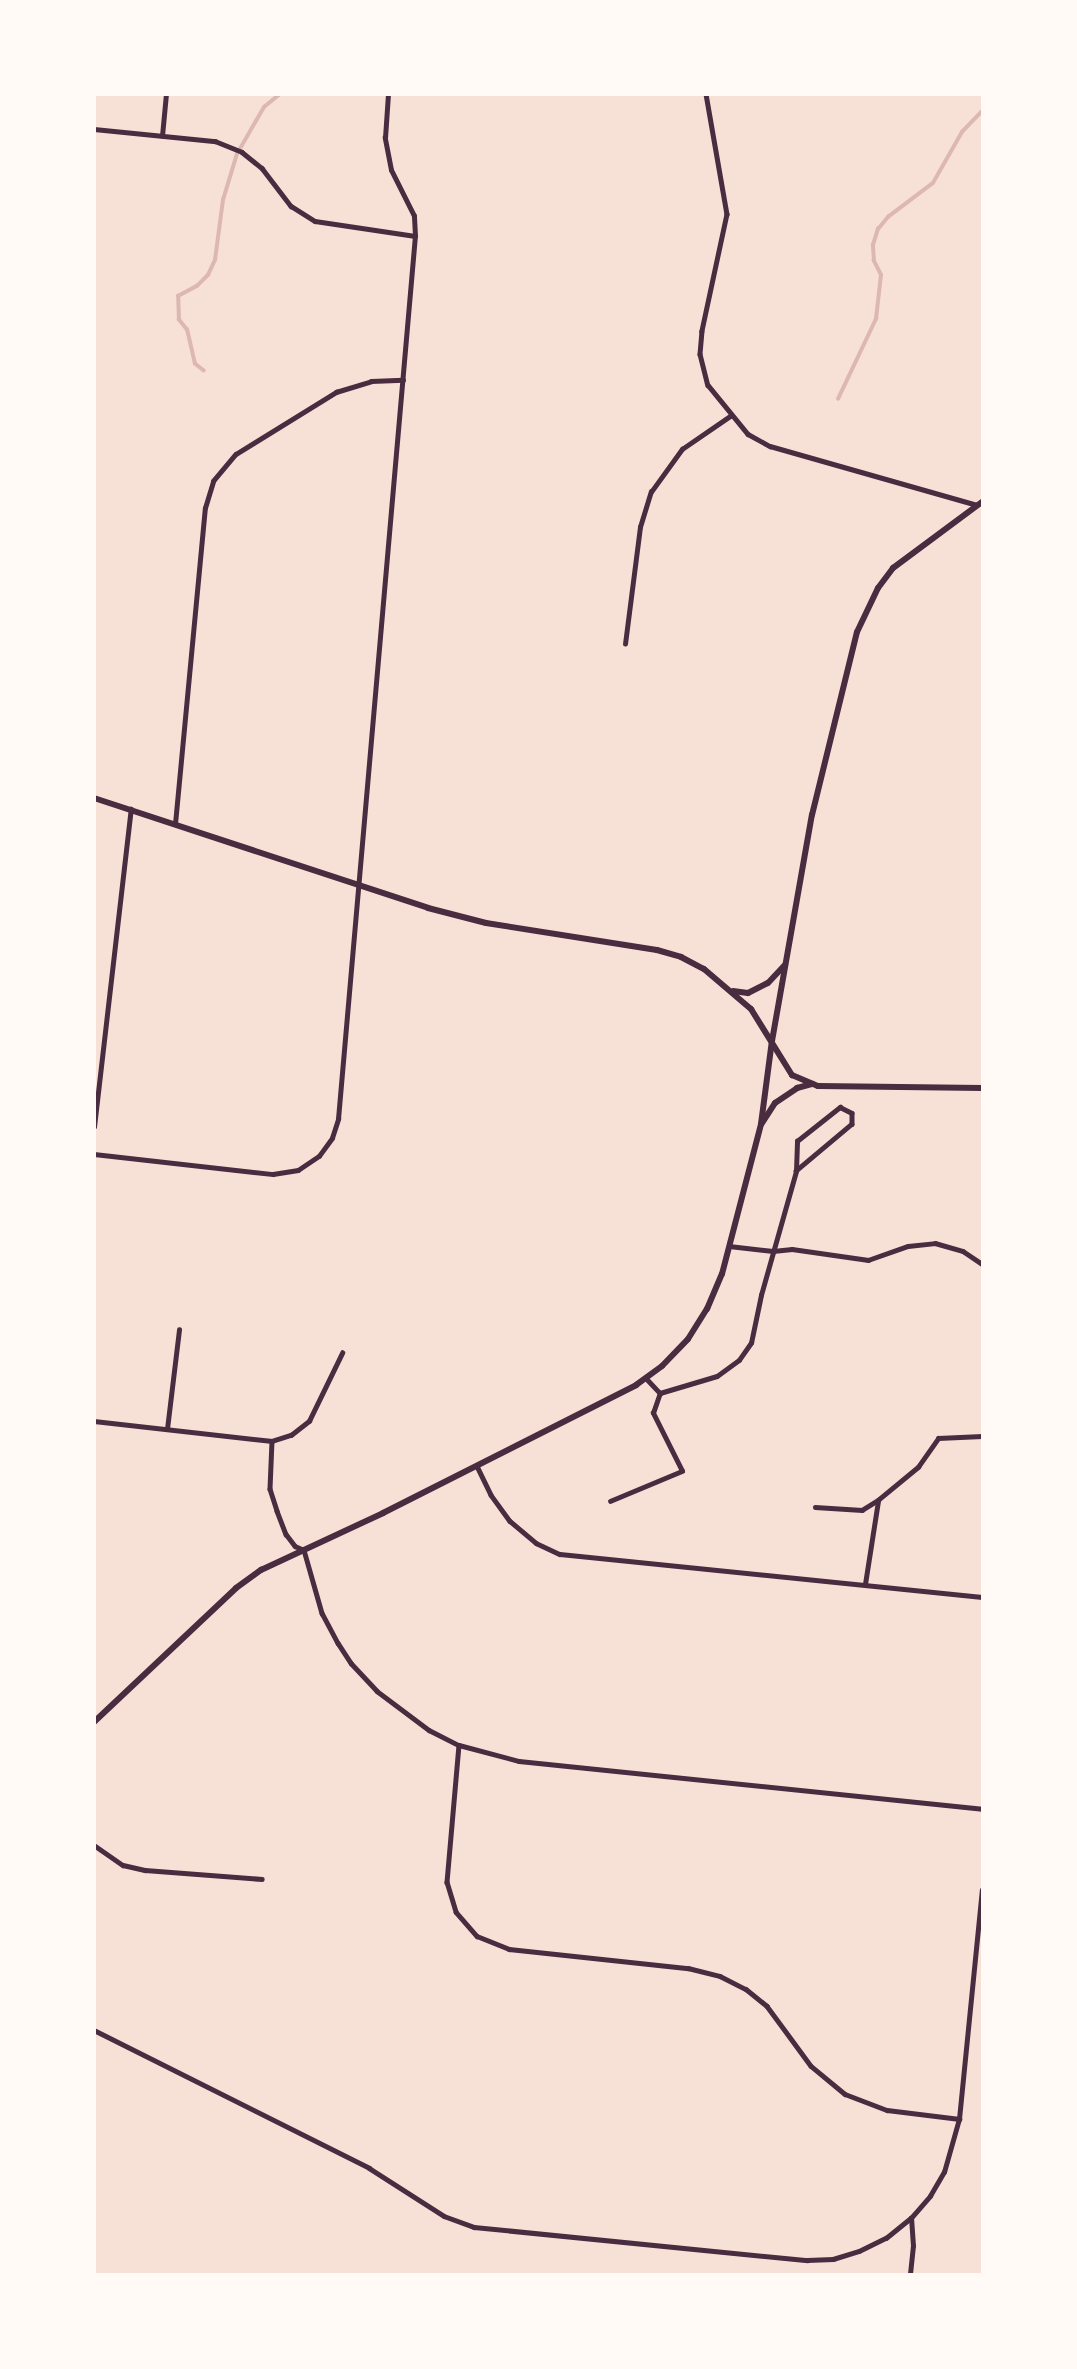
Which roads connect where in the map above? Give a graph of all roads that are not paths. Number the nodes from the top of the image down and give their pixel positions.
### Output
1 (166, 94) edge
2 (388, 94) edge
3 (706, 94) edge
4 (94, 129) edge
5 (162, 136) junction
6 (415, 236) junction
7 (403, 380) junction
8 (730, 416) junction
9 (980, 504) edge
10 (625, 644) dead end
11 (94, 799) edge
12 (131, 809) junction
13 (175, 824) junction
14 (360, 886) junction
15 (787, 964) junction
16 (731, 990) junction
17 (772, 1041) junction
18 (813, 1084) junction
19 (982, 1087) edge
20 (761, 1124) junction
21 (94, 1127) edge
22 (94, 1154) edge
23 (796, 1171) junction
24 (729, 1246) junction
25 (773, 1251) junction
26 (982, 1264) edge
27 (179, 1330) dead end
28 (342, 1353) dead end
29 (646, 1378) junction
30 (660, 1393) junction
31 (94, 1421) edge
32 (167, 1429) junction
33 (982, 1436) edge
34 (272, 1441) junction
35 (477, 1466) junction
36 (878, 1500) junction
37 (610, 1501) dead end
38 (815, 1507) dead end
39 (304, 1550) junction
40 (865, 1584) junction
41 (982, 1597) edge
42 (94, 1722) edge
43 (459, 1745) junction
44 (982, 1809) edge
45 (94, 1845) edge
46 (262, 1880) dead end
47 (982, 1890) edge
48 (94, 2030) edge
49 (959, 2119) junction
50 (911, 2218) junction
51 (910, 2274) edge

1 - 5 street
2 - 6 street
3 - 8 street
4 - 5 street
5 - 6 street
6 - 7 street
7 - 13 street
7 - 14 street
8 - 9 street
8 - 10 street
9 - 15 street
11 - 12 street
12 - 13 street
12 - 21 street
13 - 14 street
14 - 16 street
14 - 22 street
15 - 16 street
15 - 17 street
16 - 17 street
17 - 18 street
17 - 20 street
18 - 19 street
18 - 20 street
20 - 24 street
23 - 23 street
23 - 25 street
24 - 25 street
24 - 29 street
25 - 26 street
25 - 30 street
27 - 32 street
28 - 34 street
29 - 30 street
29 - 35 street
30 - 37 street
31 - 32 street
32 - 34 street
33 - 36 street
34 - 39 street
35 - 39 street
35 - 40 street
36 - 38 street
36 - 40 street
39 - 42 street
39 - 43 street
40 - 41 street
43 - 44 street
43 - 49 street
45 - 46 street
47 - 49 street
48 - 50 street
49 - 50 street
50 - 51 street

